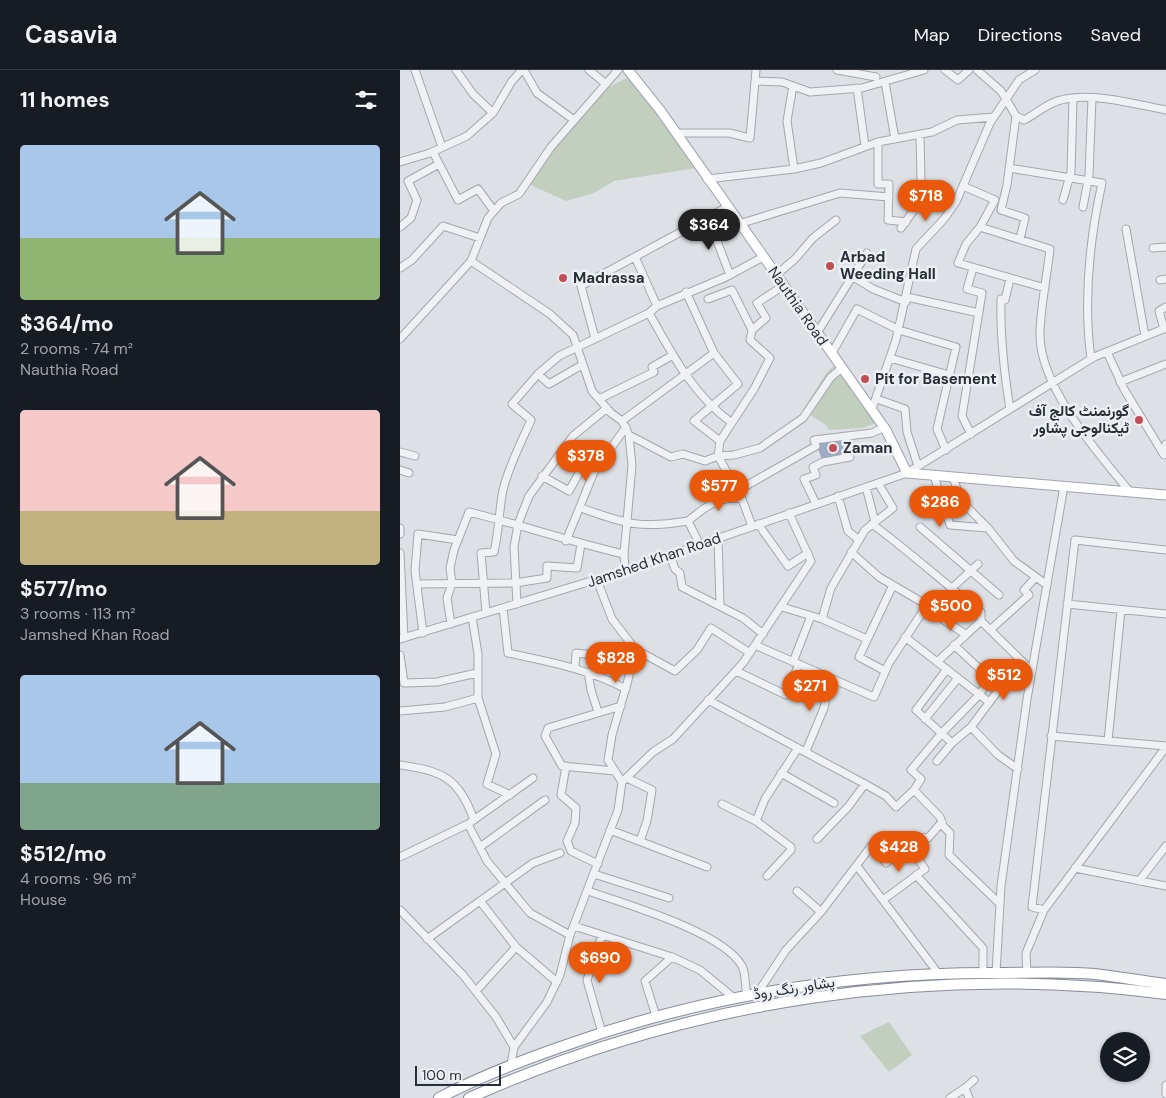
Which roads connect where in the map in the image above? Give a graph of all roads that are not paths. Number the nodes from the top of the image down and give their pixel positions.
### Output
1 (415, 70) edge
2 (456, 70) edge
3 (523, 70) edge
4 (589, 70) edge
5 (618, 70) edge
6 (628, 70) edge
7 (756, 70) edge
8 (837, 70) edge
9 (924, 70) edge
10 (945, 70) edge
11 (969, 70) edge
12 (977, 70) edge
13 (1035, 70) edge
14 (877, 73) edge
15 (756, 81) junction
16 (885, 82) junction
17 (606, 84) junction
18 (874, 85) junction
19 (793, 86) junction
20 (858, 88) junction
21 (1092, 98) junction
22 (1006, 99) junction
23 (1073, 99) junction
24 (1166, 110) edge
25 (492, 113) junction
26 (1016, 116) junction
27 (994, 117) junction
28 (574, 120) junction
29 (676, 133) junction
30 (920, 136) junction
31 (895, 139) junction
32 (878, 142) junction
33 (865, 146) junction
34 (442, 147) junction
35 (433, 152) junction
36 (400, 162) edge
37 (439, 164) junction
38 (1009, 168) junction
39 (794, 169) junction
40 (1069, 177) junction
41 (707, 178) junction
42 (1088, 180) junction
43 (963, 186) junction
44 (889, 197) junction
45 (1063, 200) dead end
46 (1083, 206) dead end
47 (727, 207) junction
48 (494, 211) junction
49 (704, 220) junction
50 (836, 220) dead end
51 (740, 224) junction
52 (400, 227) edge
53 (980, 227) junction
54 (1126, 229) dead end
55 (480, 238) junction
56 (1020, 239) junction
57 (1166, 246) edge
58 (1153, 248) dead end
59 (866, 253) dead end
60 (635, 257) junction
61 (763, 257) junction
62 (471, 261) junction
63 (401, 264) edge
64 (973, 268) junction
65 (730, 275) junction
66 (776, 275) junction
67 (852, 276) junction
68 (1010, 279) junction
69 (784, 286) junction
70 (1045, 288) junction
71 (686, 292) junction
72 (708, 299) dead end
73 (906, 300) junction
74 (657, 306) junction
75 (1166, 307) edge
76 (649, 313) junction
77 (979, 313) junction
78 (1165, 328) edge
79 (752, 330) junction
80 (899, 330) junction
81 (817, 333) junction
82 (1145, 336) junction
83 (595, 338) junction
84 (400, 339) edge
85 (576, 347) junction
86 (1107, 352) junction
87 (714, 353) junction
88 (832, 353) junction
89 (673, 356) junction
90 (890, 358) junction
91 (1091, 359) junction
92 (1166, 364) edge
93 (582, 365) junction
94 (842, 368) junction
95 (538, 374) junction
96 (683, 374) junction
97 (949, 375) junction
98 (1120, 382) junction
99 (1051, 384) junction
100 (599, 399) junction
101 (877, 399) junction
102 (711, 405) junction
103 (607, 408) junction
104 (1010, 408) junction
105 (872, 409) junction
106 (732, 423) junction
107 (624, 424) junction
108 (885, 428) junction
109 (971, 434) junction
110 (629, 435) junction
111 (846, 437) junction
112 (720, 441) junction
113 (568, 443) junction
114 (1166, 444) edge
115 (946, 450) junction
116 (400, 452) edge
117 (415, 456) dead end
118 (718, 456) junction
119 (918, 466) junction
120 (400, 470) edge
121 (409, 473) dead end
122 (907, 473) junction
123 (542, 476) junction
124 (934, 476) junction
125 (953, 477) junction
126 (878, 483) junction
127 (1064, 486) junction
128 (866, 487) junction
129 (738, 491) junction
130 (1130, 492) junction
131 (1166, 495) edge
132 (838, 496) junction
133 (742, 499) junction
134 (816, 504) junction
135 (581, 508) junction
136 (789, 513) junction
137 (500, 520) junction
138 (688, 520) junction
139 (873, 523) junction
140 (518, 524) junction
141 (626, 524) junction
142 (755, 525) junction
143 (920, 527) dead end
144 (400, 528) edge
145 (988, 528) junction
146 (400, 534) edge
147 (718, 538) junction
148 (458, 540) junction
149 (859, 540) junction
150 (566, 541) junction
151 (581, 544) junction
152 (700, 545) junction
153 (1166, 550) edge
154 (851, 552) junction
155 (400, 553) edge
156 (808, 553) junction
157 (624, 554) junction
158 (670, 555) junction
159 (978, 564) dead end
160 (625, 571) junction
161 (970, 571) junction
162 (401, 574) edge
163 (1036, 577) junction
164 (597, 580) junction
165 (484, 582) junction
166 (515, 583) junction
167 (417, 584) junction
168 (452, 584) junction
169 (893, 585) junction
170 (1047, 585) junction
171 (952, 589) junction
172 (401, 591) edge
173 (939, 595) dead end
174 (999, 595) dead end
175 (517, 604) junction
176 (1067, 604) junction
177 (720, 605) junction
178 (782, 606) junction
179 (503, 608) junction
180 (1121, 610) junction
181 (486, 613) junction
182 (1166, 614) edge
183 (811, 616) junction
184 (472, 618) junction
185 (822, 619) junction
186 (981, 621) junction
187 (450, 624) junction
188 (990, 630) junction
189 (423, 633) junction
190 (763, 634) junction
191 (965, 634) junction
192 (905, 637) junction
193 (402, 639) edge
194 (867, 639) junction
195 (756, 645) junction
196 (954, 645) junction
197 (635, 649) junction
198 (750, 653) junction
199 (400, 655) edge
200 (937, 662) junction
201 (796, 663) junction
202 (574, 667) junction
203 (1029, 668) junction
204 (947, 669) junction
205 (630, 671) junction
206 (736, 671) junction
207 (588, 672) junction
208 (885, 672) junction
209 (477, 673) junction
210 (829, 678) junction
211 (958, 678) junction
212 (990, 679) junction
213 (1000, 688) junction
214 (626, 689) junction
215 (979, 695) junction
216 (478, 698) junction
217 (708, 700) junction
218 (989, 702) junction
219 (621, 706) junction
220 (400, 711) edge
221 (598, 712) junction
222 (925, 719) junction
223 (971, 727) junction
224 (941, 734) junction
225 (1051, 736) junction
226 (1108, 740) junction
227 (952, 743) junction
228 (1166, 746) edge
229 (798, 748) junction
230 (806, 752) junction
231 (937, 761) dead end
232 (400, 766) edge
233 (566, 766) junction
234 (1018, 769) junction
235 (615, 770) junction
236 (781, 773) junction
237 (533, 778) dead end
238 (625, 780) junction
239 (865, 784) junction
240 (914, 790) junction
241 (510, 795) junction
242 (545, 800) dead end
243 (834, 803) dead end
244 (722, 804) dead end
245 (471, 822) junction
246 (756, 822) junction
247 (942, 822) junction
248 (610, 830) junction
249 (817, 839) dead end
250 (640, 842) junction
251 (908, 845) junction
252 (1166, 846) edge
253 (480, 847) junction
254 (560, 853) dead end
255 (400, 857) edge
256 (598, 864) junction
257 (708, 866) dead end
258 (857, 866) junction
259 (1075, 868) junction
260 (594, 874) junction
261 (916, 875) junction
262 (767, 876) dead end
263 (1139, 881) junction
264 (505, 884) junction
265 (1166, 886) edge
266 (588, 891) junction
267 (797, 891) dead end
268 (669, 898) dead end
269 (883, 900) junction
270 (480, 901) junction
271 (1000, 904) junction
272 (400, 910) edge
273 (1044, 910) junction
274 (821, 912) junction
275 (574, 926) junction
276 (570, 935) junction
277 (602, 935) junction
278 (427, 939) junction
279 (516, 947) junction
280 (672, 957) junction
281 (983, 972) junction
282 (996, 972) junction
283 (938, 973) junction
284 (1027, 973) junction
285 (557, 982) junction
286 (1166, 984) edge
287 (476, 991) junction
288 (1166, 994) edge
289 (752, 995) junction
290 (734, 998) junction
291 (656, 1016) junction
292 (602, 1033) junction
293 (514, 1047) junction
294 (511, 1065) junction
295 (974, 1080) dead end
296 (1166, 1085) edge
297 (965, 1088) junction
298 (1166, 1094) edge
299 (482, 1095) edge
300 (439, 1098) edge
301 (469, 1098) edge
302 (950, 1098) edge
303 (969, 1098) edge

1 - 34 street
2 - 25 street
3 - 25 street
3 - 28 street
4 - 17 street
5 - 17 street
6 - 29 main road, Nauthia Road
7 - 15 street
8 - 14 street
9 - 16 street
10 - 11 street
12 - 22 street
13 - 22 street
14 - 18 street
15 - 19 street
15 - 29 street
16 - 18 street
16 - 31 street
17 - 28 street
18 - 20 street
19 - 20 street
19 - 39 street
20 - 33 street
21 - 23 street
21 - 24 street
21 - 42 street
22 - 26 street
22 - 27 street
23 - 26 street
23 - 40 street
25 - 34 street
26 - 38 street
27 - 30 street
27 - 43 street
28 - 48 street
29 - 41 main road, Nauthia Road
30 - 31 street
30 - 44 street
31 - 32 street
32 - 33 street
32 - 44 street
33 - 39 street
34 - 35 street
35 - 36 street
35 - 37 street
37 - 48 street
37 - 52 street
38 - 40 street
38 - 56 street
39 - 41 street
40 - 42 street
40 - 45 street
41 - 47 main road, Nauthia Road
42 - 46 street
42 - 91 street
43 - 53 street
43 - 73 street
44 - 51 street
47 - 49 street
47 - 51 main road, Nauthia Road
48 - 55 street
49 - 60 street
49 - 65 street
50 - 66 street
51 - 61 main road, Nauthia Road
53 - 56 street
53 - 64 street
54 - 82 street
55 - 62 street
55 - 63 street
56 - 70 street
57 - 58 street
59 - 67 street
60 - 74 street
60 - 83 street
61 - 65 street
61 - 66 main road, Nauthia Road
62 - 84 street
62 - 85 street
64 - 68 street
64 - 77 street
65 - 71 street
66 - 69 main road, Nauthia Road
67 - 73 street
67 - 81 street
68 - 70 street
68 - 104 street
69 - 79 street
69 - 81 main road, Nauthia Road
70 - 99 street
71 - 74 street
71 - 87 street
72 - 79 street
73 - 77 street
73 - 80 street
74 - 76 street
75 - 78 street
76 - 83 street
76 - 89 street
77 - 109 street
78 - 82 street, Jamshed Khan Road
79 - 106 street
80 - 88 street
80 - 90 street
80 - 97 street
81 - 88 main road, Nauthia Road
82 - 86 street, Jamshed Khan Road
83 - 85 street
85 - 93 street
85 - 95 street
86 - 91 street, Jamshed Khan Road
86 - 98 street
87 - 96 street
87 - 102 street
88 - 94 main road, Nauthia Road
89 - 96 street
89 - 100 street
90 - 97 street
90 - 101 street
91 - 99 street, Jamshed Khan Road
92 - 98 street
93 - 95 street
93 - 100 street
94 - 105 main road, Nauthia Road
94 - 118 street
95 - 137 street
96 - 102 street
96 - 107 street
97 - 115 street
98 - 114 street
99 - 104 street, Jamshed Khan Road
99 - 130 street
100 - 103 street
101 - 105 street
101 - 119 street
102 - 106 street
102 - 112 street
103 - 107 street
103 - 113 street
104 - 109 street, Jamshed Khan Road
105 - 108 main road, Nauthia Road
106 - 112 street
107 - 110 street
107 - 135 street
108 - 111 street
108 - 122 main road, Nauthia Road
109 - 115 street, Jamshed Khan Road
110 - 118 street
110 - 141 street
111 - 129 street
111 - 134 street
112 - 118 street
113 - 123 street
113 - 123 street
115 - 119 street, Jamshed Khan Road
116 - 117 street
118 - 129 street
119 - 122 street, Jamshed Khan Road
120 - 121 street
122 - 124 main road
122 - 126 street, Jamshed Khan Road
123 - 140 street
124 - 125 main road
124 - 145 street
125 - 127 main road
125 - 145 street
126 - 128 street, Jamshed Khan Road
126 - 139 street
127 - 130 main road
127 - 170 street
128 - 132 street, Jamshed Khan Road
128 - 139 street
129 - 133 street
130 - 131 main road
132 - 134 street, Jamshed Khan Road
132 - 149 street
133 - 138 street
133 - 142 street
134 - 136 street, Jamshed Khan Road
135 - 141 street
135 - 150 street
136 - 142 street, Jamshed Khan Road
136 - 156 street
137 - 140 street
137 - 148 street
137 - 165 street
138 - 141 street
138 - 152 street
139 - 149 street
139 - 171 street
140 - 150 street
140 - 166 street
141 - 157 street
142 - 147 street, Jamshed Khan Road
142 - 156 street
143 - 161 street
144 - 146 street
145 - 163 street
147 - 152 street, Jamshed Khan Road
147 - 177 street
148 - 167 street
148 - 168 street
149 - 154 street
150 - 151 street
151 - 157 street
151 - 166 street
152 - 158 street, Jamshed Khan Road
153 - 176 street
154 - 169 street
154 - 185 street
155 - 162 street
156 - 178 street
157 - 160 street
158 - 160 street, Jamshed Khan Road
158 - 177 street
159 - 161 street
160 - 164 street, Jamshed Khan Road
161 - 171 street
161 - 174 street
162 - 172 street
163 - 170 street
163 - 188 street
164 - 175 street, Jamshed Khan Road
164 - 197 street
165 - 166 street
165 - 168 street
165 - 181 street
166 - 175 street
167 - 168 street
167 - 189 street
168 - 187 street
169 - 192 street
169 - 194 street
170 - 203 street
171 - 186 street
172 - 193 street
173 - 191 street
175 - 179 street, Jamshed Khan Road
176 - 180 street
176 - 225 street
177 - 190 street
178 - 183 street
178 - 190 street
179 - 181 street, Jamshed Khan Road
179 - 202 street
180 - 182 street
180 - 226 street
181 - 184 street, Jamshed Khan Road
183 - 185 street
183 - 201 street
184 - 187 street, Jamshed Khan Road
184 - 209 street
185 - 194 street
186 - 188 street
186 - 191 street
187 - 189 street, Jamshed Khan Road
188 - 203 street
189 - 193 street, Jamshed Khan Road
190 - 195 street
191 - 196 street
192 - 200 street
192 - 208 street
194 - 208 street
195 - 198 street
195 - 201 street
196 - 200 street
196 - 212 street
197 - 198 street
197 - 205 street
198 - 206 street
199 - 209 street
200 - 204 street
201 - 206 street
201 - 210 street
202 - 205 street
202 - 207 street
203 - 213 street
203 - 234 street
204 - 211 street
204 - 222 street
205 - 214 street
206 - 217 street
207 - 214 street
207 - 221 street
208 - 210 street
209 - 216 street
210 - 230 street
211 - 215 street
211 - 222 street
212 - 213 street
212 - 215 street
213 - 218 street
214 - 219 street
215 - 218 street
215 - 224 street
216 - 220 street
216 - 241 street
217 - 229 street
217 - 238 street
218 - 223 street
219 - 221 street
219 - 235 street
221 - 233 street
222 - 224 street
223 - 227 street
223 - 234 street
224 - 227 street
224 - 240 street
225 - 226 street
225 - 273 street
226 - 228 street
227 - 231 street
228 - 259 street
229 - 230 street
229 - 236 street
230 - 239 street
232 - 245 street
233 - 235 street
233 - 256 street
234 - 271 street
235 - 238 street
236 - 243 street
236 - 246 street
237 - 241 street
238 - 248 street
238 - 250 street
239 - 240 street
239 - 249 street
240 - 247 street
241 - 245 street
242 - 253 street
244 - 246 street
245 - 253 street
245 - 255 street
246 - 262 street
247 - 251 street
247 - 271 street
248 - 250 street
248 - 256 street
250 - 257 street
251 - 258 street
251 - 261 street
252 - 263 street
253 - 264 street
254 - 264 street
256 - 260 street
258 - 269 street
258 - 274 street
259 - 263 street
259 - 273 street
260 - 266 street
260 - 268 street
261 - 269 street
261 - 281 street
263 - 265 street
264 - 270 street
264 - 276 street
266 - 275 street
266 - 289 street
267 - 274 street
269 - 283 street
270 - 278 street
270 - 279 street
271 - 282 street
272 - 278 street
273 - 284 street
274 - 289 street
275 - 276 street
275 - 277 street
276 - 285 street
277 - 280 street
277 - 292 street
278 - 287 street
279 - 285 street
279 - 287 street
280 - 290 street
280 - 291 street
281 - 282 highway, پشاور رنگ روڈ
281 - 283 highway, پشاور رنگ روڈ
282 - 284 highway, پشاور رنگ روڈ
283 - 289 highway, پشاور رنگ روڈ
284 - 286 highway, پشاور رنگ روڈ
285 - 293 street
287 - 293 street
288 - 299 highway, پشاور رنگ روڈ
289 - 290 highway, پشاور رنگ روڈ
290 - 291 highway, پشاور رنگ روڈ
291 - 292 highway, پشاور رنگ روڈ
292 - 294 highway, پشاور رنگ روڈ
293 - 294 street
294 - 300 highway, پشاور رنگ روڈ
295 - 297 street
296 - 298 street
297 - 302 street
297 - 303 street
299 - 301 highway, پشاور رنگ روڈ

